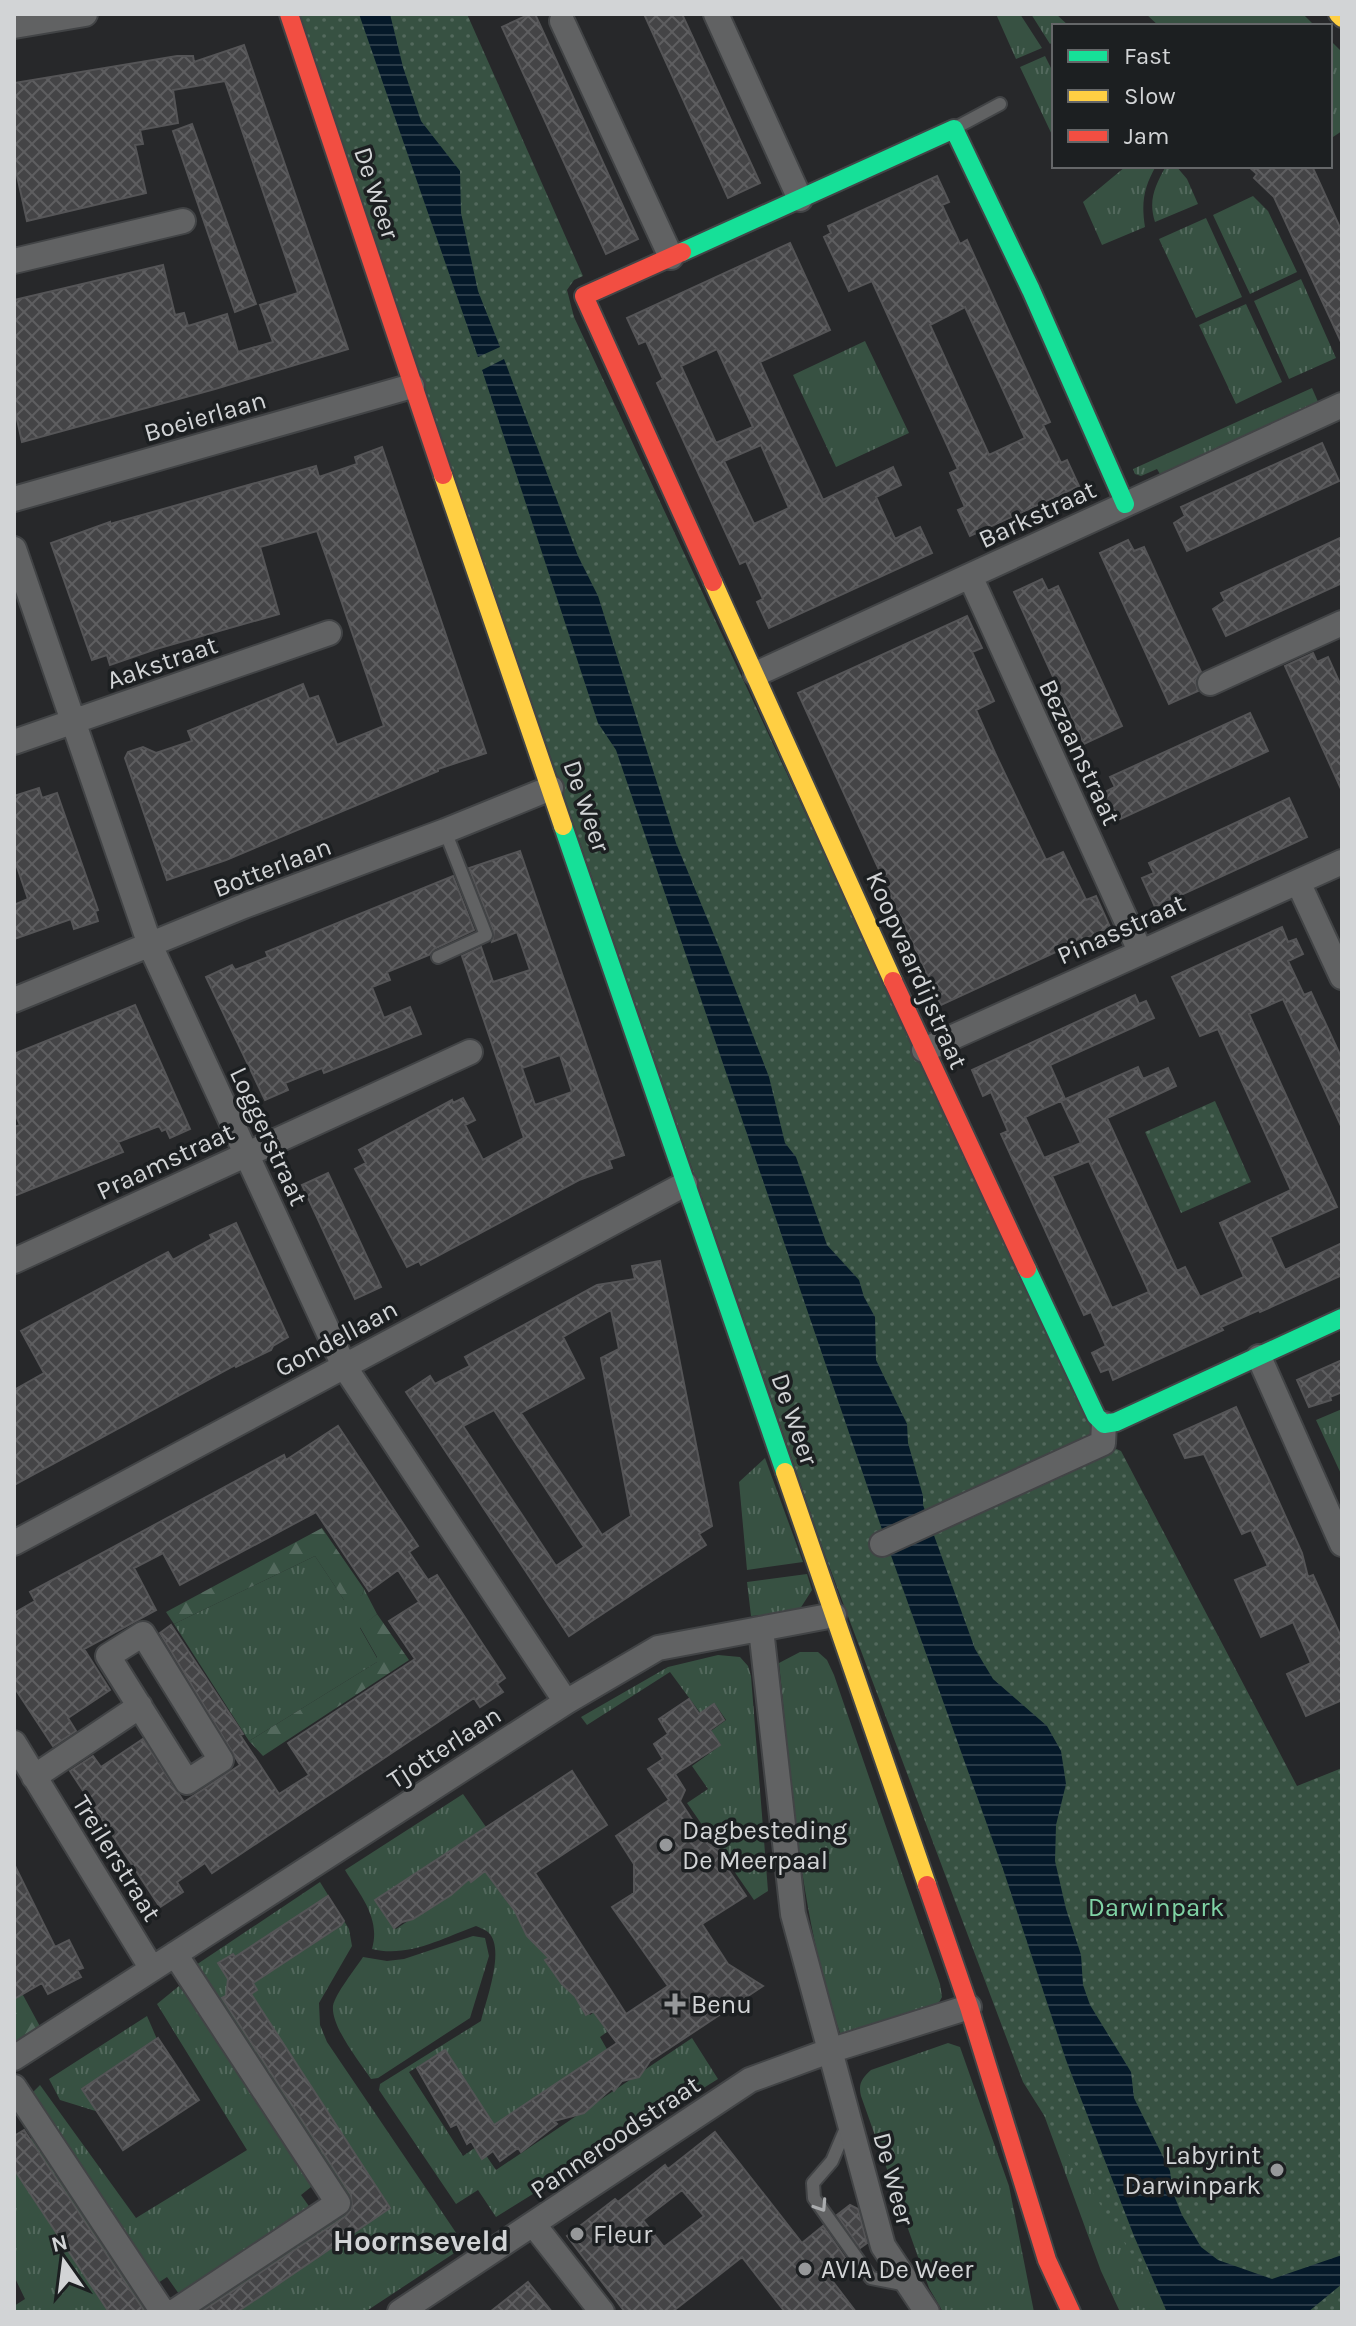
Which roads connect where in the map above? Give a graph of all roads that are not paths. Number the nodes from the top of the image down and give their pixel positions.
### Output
1 (85, 14) edge
2 (289, 14) edge
3 (716, 14) edge
4 (562, 21) dead end
5 (14, 26) edge
6 (1000, 104) dead end
7 (954, 129) junction
8 (800, 199) junction
9 (183, 221) dead end
10 (671, 257) junction
11 (14, 261) edge
12 (412, 386) junction
13 (1342, 406) edge
14 (14, 499) edge
15 (1125, 504) junction
16 (14, 549) edge
17 (970, 576) junction
18 (1342, 623) edge
19 (329, 633) dead end
20 (756, 674) junction
21 (1210, 683) dead end
22 (73, 723) junction
23 (14, 742) edge
24 (551, 788) junction
25 (445, 831) junction
26 (1342, 862) edge
27 (1298, 882) junction
28 (150, 945) junction
29 (1140, 951) junction
30 (438, 957) dead end
31 (1342, 977) edge
32 (14, 1000) edge
33 (924, 1050) junction
34 (470, 1052) dead end
35 (246, 1153) junction
36 (685, 1184) junction
37 (14, 1261) edge
38 (1342, 1318) edge
39 (1259, 1357) junction
40 (344, 1366) junction
41 (1104, 1424) junction
42 (14, 1543) edge
43 (882, 1544) dead end
44 (1342, 1544) edge
45 (834, 1615) junction
46 (761, 1629) junction
47 (566, 1702) junction
48 (140, 1706) junction
49 (14, 1743) edge
50 (34, 1777) junction
51 (175, 1954) junction
52 (152, 1969) junction
53 (969, 2007) junction
54 (829, 2051) junction
55 (14, 2058) edge
56 (14, 2087) edge
57 (846, 2113) junction
58 (534, 2225) junction
59 (1047, 2260) junction
60 (913, 2291) junction
61 (595, 2309) edge
62 (163, 2312) edge
63 (174, 2312) edge
64 (400, 2312) edge
65 (927, 2312) edge
66 (1055, 2312) edge
67 (1071, 2312) edge

1 - 5 street
2 - 12 street, De Weer
3 - 8 street
4 - 10 street
6 - 7 lane
7 - 8 street
7 - 15 street
8 - 10 street
9 - 11 street
10 - 20 street, Koopvaardijstraat
12 - 14 street, Boeierlaan
12 - 24 street, De Weer
13 - 15 street, Barkstraat
15 - 17 street, Barkstraat
16 - 22 street, Loggerstraat
17 - 20 street, Barkstraat
17 - 29 street, Bezaanstraat
18 - 21 street
19 - 22 street, Aakstraat
20 - 33 street, Koopvaardijstraat
22 - 23 street, Aakstraat
22 - 28 street, Loggerstraat
24 - 25 street, Botterlaan
24 - 36 street, De Weer
25 - 28 street, Botterlaan
25 - 30 lane
26 - 27 street, Pinasstraat
27 - 29 street, Pinasstraat
27 - 31 street
28 - 32 street, Botterlaan
28 - 35 street, Loggerstraat
29 - 33 street, Pinasstraat
33 - 41 street, Koopvaardijstraat
34 - 35 street, Praamstraat
35 - 37 street, Praamstraat
35 - 40 street, Loggerstraat
36 - 40 street, Gondellaan
36 - 45 street, De Weer
38 - 39 street
39 - 41 street
39 - 44 street
40 - 42 street, Gondellaan
40 - 47 street, Loggerstraat
41 - 43 street
45 - 46 street
45 - 53 street, De Weer
46 - 47 street, Tjotterlaan
46 - 54 street, De Weer
47 - 51 street, Tjotterlaan
48 - 48 street
48 - 50 street
49 - 50 street, Treilerstraat
50 - 52 street, Treilerstraat
51 - 52 street, Tjotterlaan
51 - 63 street
52 - 55 street, Tjotterlaan
53 - 54 street
53 - 59 street, De Weer
54 - 57 street, De Weer
54 - 58 street, Panneroodstraat
56 - 62 street
57 - 60 street, De Weer
57 -> 60 lane
58 - 61 street
58 - 64 street, Panneroodstraat
59 - 66 street, De Weer
59 - 67 street, De Weer
60 - 65 street, De Weer

